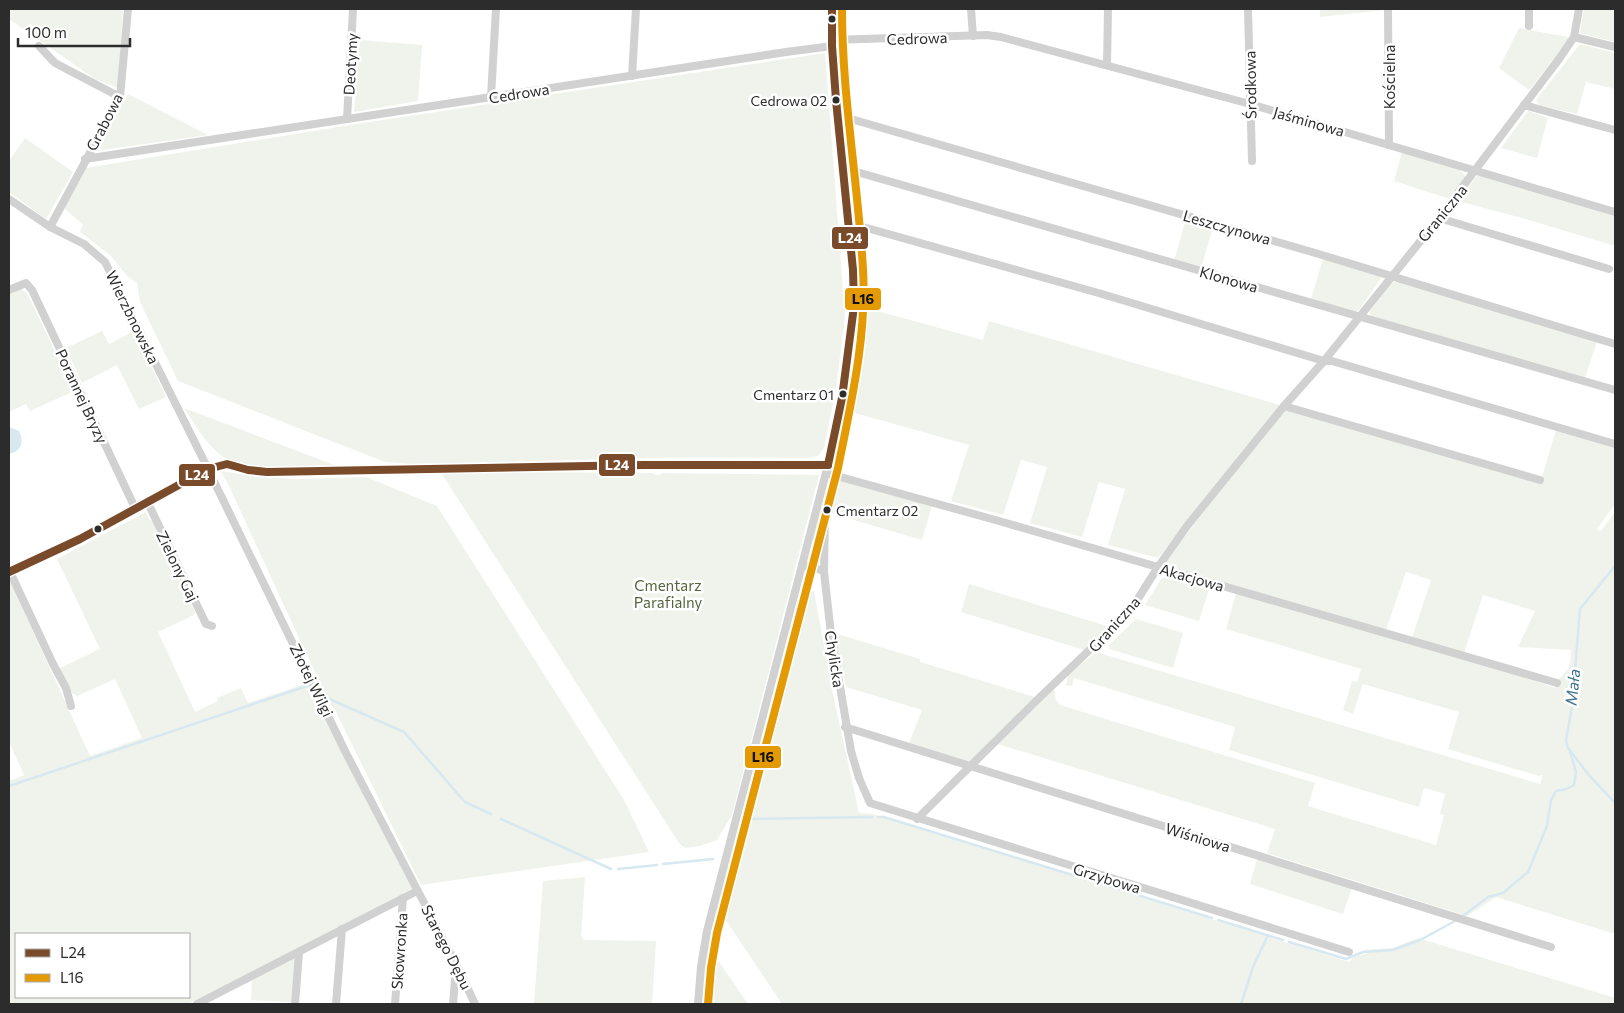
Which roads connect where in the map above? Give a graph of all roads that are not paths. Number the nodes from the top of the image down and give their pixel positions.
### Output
1 (128, 9) edge
2 (353, 9) edge
3 (496, 9) edge
4 (636, 9) edge
5 (832, 9) edge
6 (971, 9) edge
7 (1108, 9) edge
8 (1248, 9) edge
9 (1388, 9) edge
10 (1529, 9) edge
11 (1579, 9) edge
12 (1529, 26) dead end
13 (973, 36) junction
14 (1001, 36) joint
15 (1574, 37) junction
16 (832, 43) junction
17 (39, 46) dead end
18 (1615, 47) edge
19 (1107, 65) junction
20 (632, 76) junction
21 (120, 97) junction
22 (491, 97) junction
23 (1250, 104) junction
24 (1524, 105) junction
25 (838, 116) junction
26 (347, 119) junction
27 (1615, 130) edge
28 (1389, 145) junction
29 (85, 159) junction
30 (1252, 161) dead end
31 (843, 168) junction
32 (1475, 172) junction
33 (11, 203) edge
34 (1615, 212) edge
35 (1439, 218) junction
36 (849, 223) junction
37 (50, 227) junction
38 (1609, 270) dead end
39 (1392, 276) junction
40 (9, 290) edge
41 (1360, 316) junction
42 (1615, 344) edge
43 (1324, 361) junction
44 (1615, 390) edge
45 (1284, 406) junction
46 (1615, 444) edge
47 (208, 469) junction
48 (827, 469) junction
49 (1540, 480) dead end
50 (148, 503) junction
51 (136, 510) junction
52 (825, 515) dead end
53 (802, 566) junction
54 (1158, 567) junction
55 (9, 572) edge
56 (824, 572) junction
57 (212, 626) dead end
58 (1557, 683) dead end
59 (71, 706) dead end
60 (845, 727) junction
61 (972, 766) junction
62 (868, 800) joint
63 (917, 819) junction
64 (417, 890) junction
65 (403, 898) junction
66 (342, 929) junction
67 (1551, 947) dead end
68 (1349, 952) dead end
69 (299, 953) junction
70 (459, 970) junction
71 (206, 1002) edge
72 (197, 1004) edge
73 (295, 1004) edge
74 (336, 1004) edge
75 (395, 1004) edge
76 (453, 1004) edge
77 (475, 1004) edge
78 (698, 1004) edge

1 - 21 street, Grabowa
2 - 26 street, Deotymy
3 - 22 street
4 - 20 street
5 - 16 street
6 - 13 street
7 - 19 street
8 - 23 street, Środkowa
9 - 28 street, Kościelna
10 - 12 street
11 - 15 street, Graniczna
13 - 14 street, Cedrowa
13 - 16 street, Cedrowa
14 - 19 street, Jaśminowa
15 - 18 street
15 - 24 street, Graniczna
16 - 20 street, Cedrowa
16 - 25 street
17 - 21 street
19 - 23 street, Jaśminowa
20 - 22 street, Cedrowa
21 - 29 street, Grabowa
22 - 26 street, Cedrowa
23 - 28 street, Jaśminowa
23 - 30 street, Środkowa
24 - 27 street
24 - 32 street, Graniczna
25 - 31 street
25 - 39 street, Leszczynowa
26 - 29 street, Cedrowa
28 - 32 street, Jaśminowa
29 - 37 street, Grabowa
31 - 36 street
31 - 41 street, Klonowa
32 - 34 street, Jaśminowa
32 - 35 street, Graniczna
33 - 37 street, Wierzbnowska
35 - 38 street
35 - 39 street, Graniczna
36 - 43 street
36 - 48 street
37 - 47 street, Wierzbnowska
39 - 41 street, Graniczna
39 - 42 street, Leszczynowa
40 - 51 street, Porannej Bryzy
41 - 43 street, Graniczna
41 - 44 street, Klonowa
43 - 45 street, Graniczna
43 - 46 street
45 - 49 street
45 - 54 street, Graniczna
47 - 48 street, Akacjowa
47 - 50 street
47 - 64 street, Złotej Wilgi
48 - 53 street
48 - 54 street, Akacjowa
50 - 51 street
50 - 57 street, Zielony Gaj
51 - 55 street
52 - 56 street, Chylicka
53 - 56 street
53 - 78 street
54 - 58 street, Akacjowa
54 - 61 street, Graniczna
55 - 59 street
56 - 60 street, Chylicka
60 - 61 street, Wiśniowa
60 - 62 street, Chylicka
61 - 63 street, Graniczna
61 - 67 street, Wiśniowa
62 - 63 street, Grzybowa
63 - 68 street, Grzybowa
64 - 65 street
64 - 70 street, Starego Dębu
65 - 66 street
65 - 75 street, Skowronka
66 - 69 street
66 - 74 street
69 - 71 street
69 - 73 street
70 - 76 street
70 - 77 street, Starego Dębu
71 - 72 street

